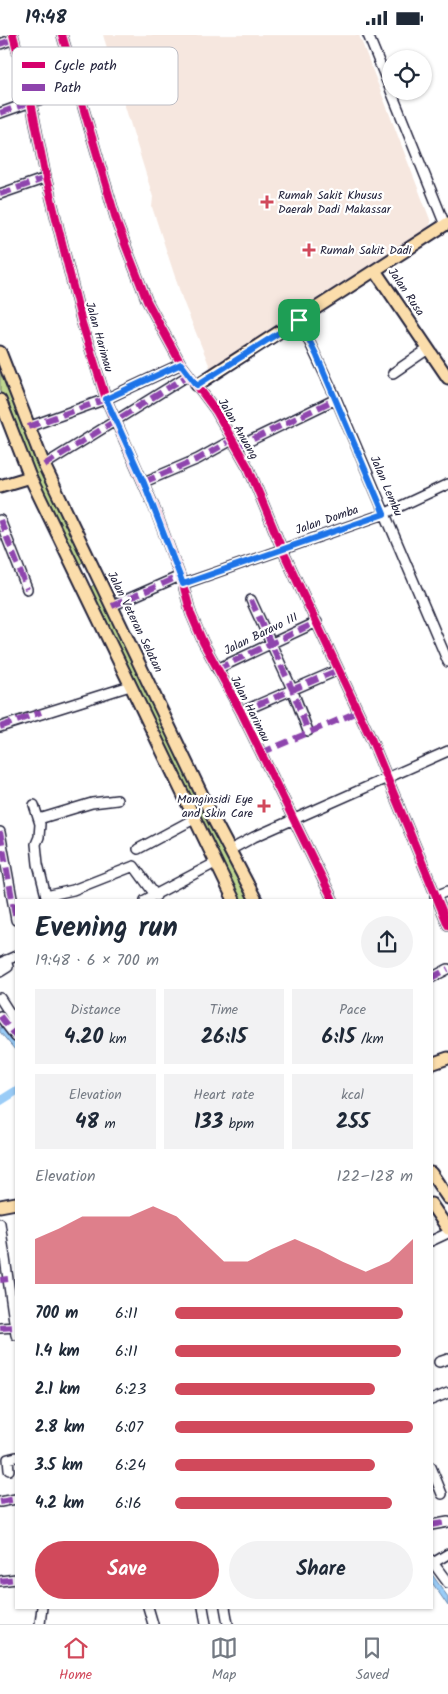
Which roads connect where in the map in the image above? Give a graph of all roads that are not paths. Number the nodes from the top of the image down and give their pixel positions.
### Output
1 (62, 35) edge
2 (368, 35) edge
3 (14, 37) edge
4 (0, 44) edge
5 (66, 47) edge
6 (382, 69) edge
7 (395, 100) edge
8 (23, 105) edge
9 (32, 105) edge
10 (83, 105) edge
11 (0, 113) edge
12 (46, 178) junction
13 (0, 194) edge
14 (446, 224) edge
15 (376, 271) junction
16 (299, 320) junction
17 (428, 349) junction
18 (0, 352) edge
19 (181, 364) junction
20 (394, 373) dead end
21 (189, 375) junction
22 (448, 378) edge
23 (197, 385) junction
24 (106, 399) junction
25 (336, 399) junction
26 (0, 400) edge
27 (114, 421) junction
28 (28, 427) junction
29 (235, 444) junction
30 (44, 465) junction
31 (30, 477) junction
32 (144, 483) junction
33 (0, 486) edge
34 (448, 486) edge
35 (384, 514) junction
36 (0, 520) edge
37 (282, 549) junction
38 (97, 576) junction
39 (181, 580) junction
40 (81, 584) junction
41 (28, 589) dead end
42 (251, 600) dead end
43 (112, 606) junction
44 (317, 622) junction
45 (271, 642) junction
46 (448, 662) edge
47 (217, 669) junction
48 (338, 670) junction
49 (130, 686) junction
50 (292, 689) junction
51 (241, 712) junction
52 (0, 727) edge
53 (308, 731) dead end
54 (448, 751) edge
55 (387, 777) junction
56 (117, 800) dead end
57 (34, 805) dead end
58 (39, 819) junction
59 (194, 819) junction
60 (293, 820) junction
61 (0, 832) edge
62 (138, 849) dead end
63 (230, 850) junction
64 (215, 863) junction
65 (448, 891) edge
66 (156, 896) junction
67 (435, 896) junction
68 (148, 899) edge
69 (233, 899) edge
70 (255, 899) edge
71 (332, 899) edge
72 (15, 915) edge
73 (448, 925) edge
74 (15, 957) edge
75 (2, 960) edge
76 (448, 969) edge
77 (0, 972) edge
78 (433, 977) edge
79 (0, 999) edge
80 (0, 1015) edge
81 (15, 1022) edge
82 (15, 1036) edge
83 (448, 1058) edge
84 (433, 1063) edge
85 (433, 1176) edge
86 (446, 1196) edge
87 (15, 1203) edge
88 (433, 1203) edge
89 (0, 1206) edge
90 (433, 1206) edge
91 (444, 1215) edge
92 (0, 1223) edge
93 (448, 1229) edge
94 (448, 1233) edge
95 (433, 1240) edge
96 (4, 1280) edge
97 (15, 1325) edge
98 (0, 1328) edge
99 (448, 1359) edge
100 (439, 1362) dead end
101 (448, 1393) edge
102 (433, 1398) edge
103 (15, 1457) edge
104 (9, 1470) dead end
105 (433, 1472) edge
106 (442, 1494) dead end
107 (15, 1499) edge
108 (0, 1502) edge
109 (448, 1522) edge
110 (433, 1525) edge
111 (448, 1554) edge
112 (433, 1566) edge
113 (15, 1579) edge
114 (0, 1581) edge
115 (448, 1583) edge
116 (42, 1609) edge
117 (149, 1609) edge
118 (203, 1609) edge
119 (225, 1609) edge
120 (40, 1624) edge
121 (153, 1624) edge
122 (206, 1624) edge
123 (228, 1624) edge

1 - 5 street, Jalan Anuang
2 - 6 street
3 - 4 street
7 - 14 street
8 - 11 street
9 - 12 street, Jalan Harimau
10 - 19 street, Jalan Anuang
12 - 13 street
12 - 24 street, Jalan Harimau
14 - 15 main road
15 - 16 main road
15 - 17 main road, Jalan Rusa
16 - 23 main road
16 - 25 street, Jalan Lembu
17 - 20 street
17 - 22 main road, Jalan Rusa
18 - 28 main road, Jalan Veteran Selatan
19 - 21 street, Jalan Anuang
19 - 24 street
21 - 23 street, Jalan Anuang
21 - 27 street
23 - 29 street, Jalan Anuang
24 - 27 street, Jalan Harimau
24 - 28 street
25 - 29 street
25 - 35 street, Jalan Lembu
26 - 31 main road
27 - 30 street
27 - 32 street, Jalan Harimau
28 - 30 main road, Jalan Veteran Selatan
29 - 32 street
29 - 37 street, Jalan Anuang
30 - 38 main road, Jalan Veteran Selatan
31 - 33 main road
31 - 40 main road
32 - 39 street, Jalan Harimau
34 - 35 street, Jalan Domba
35 - 37 street, Jalan Domba
35 - 46 street, Jalan Lembu
36 - 41 street
37 - 39 street, Jalan Domba
37 - 44 street, Jalan Anuang
38 - 40 main road
38 - 43 main road, Jalan Veteran Selatan
39 - 43 street, Jalan Domba
39 - 47 street, Jalan Harimau
40 - 49 main road
42 - 45 street
43 - 63 main road, Jalan Veteran Selatan
44 - 45 street, Jalan Baravo III
44 - 48 street, Jalan Anuang
45 - 47 street, Jalan Baravo III
45 - 50 street
47 - 51 street, Jalan Harimau
48 - 50 street
48 - 55 street, Jalan Anuang
49 - 52 street
49 - 59 main road
50 - 51 street
50 - 53 street
51 - 60 street, Jalan Harimau
54 - 55 street
55 - 60 street
55 - 67 street, Jalan Anuang
56 - 58 street
57 - 58 street
58 - 66 street
59 - 62 street
59 - 64 main road
60 - 63 street
60 - 71 street, Jalan Harimau
61 - 72 street
63 - 70 main road, Jalan Veteran Selatan
64 - 66 street
64 - 69 main road
65 - 67 street
66 - 68 street
67 - 73 street, Jalan Anuang
74 - 75 street
75 - 77 street
76 - 78 street
79 - 81 street
80 - 82 street
83 - 84 main road
85 - 86 main road
86 - 88 main road
87 - 89 main road
90 - 91 main road
91 - 93 main road
92 - 96 street
94 - 95 street
96 - 97 street
97 - 98 street
99 - 100 street
101 - 102 street
103 - 104 street
105 - 106 street
107 - 108 street
109 - 110 street
111 - 112 street
112 - 115 street
113 - 114 street
116 - 120 street
117 - 121 street
118 - 122 street
119 - 123 street

